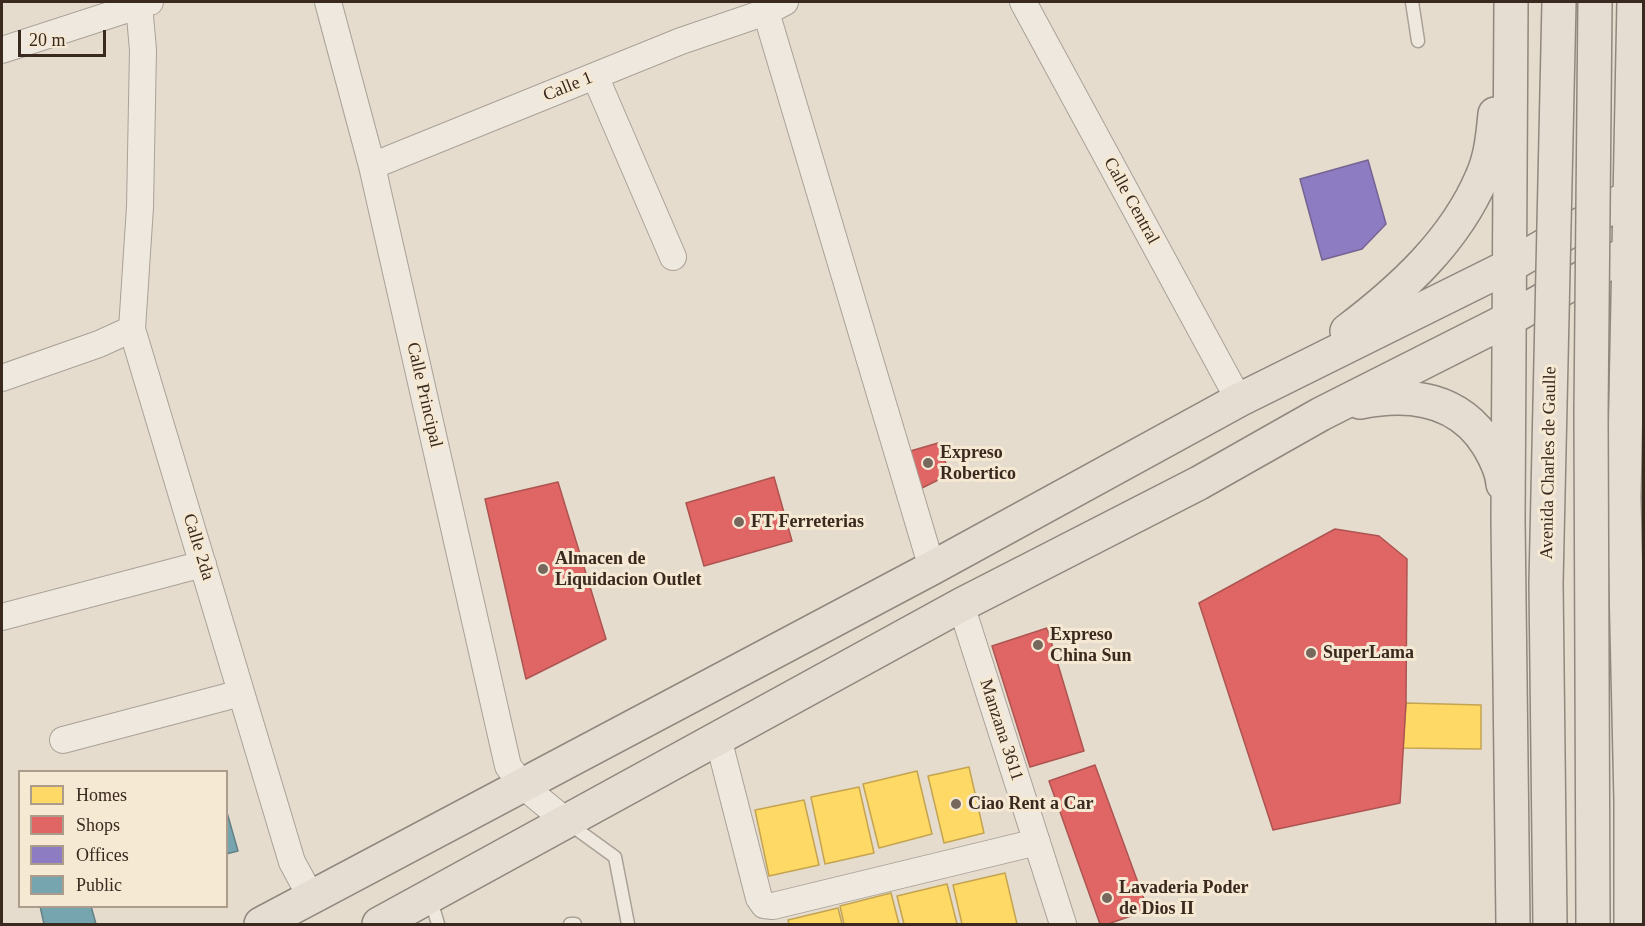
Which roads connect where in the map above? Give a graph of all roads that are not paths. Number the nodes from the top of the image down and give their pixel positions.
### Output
1 (328, 2) edge
2 (1412, 2) edge
3 (1509, 2) edge
4 (1559, 2) edge
5 (1595, 2) edge
6 (1634, 2) edge
7 (144, 3) edge
8 (1032, 5) edge
9 (776, 7) edge
10 (1418, 41) dead end
11 (2, 50) edge
12 (595, 76) junction
13 (372, 166) junction
14 (1636, 193) edge
15 (1635, 248) edge
16 (673, 257) dead end
17 (1511, 265) junction
18 (1510, 318) junction
19 (132, 328) junction
20 (1294, 371) junction
21 (2, 378) edge
22 (1644, 386) edge
23 (1239, 400) junction
24 (1321, 414) junction
25 (1624, 498) junction
26 (1508, 520) junction
27 (203, 564) junction
28 (932, 568) junction
29 (961, 604) junction
30 (2, 617) edge
31 (242, 693) junction
32 (718, 738) junction
33 (63, 740) dead end
34 (522, 785) junction
35 (1637, 798) edge
36 (567, 822) junction
37 (1037, 842) junction
38 (311, 897) junction
39 (434, 910) edge
40 (261, 924) edge
41 (379, 924) edge
42 (570, 924) edge
43 (575, 924) edge
44 (628, 924) edge
45 (1063, 924) edge
46 (1513, 924) edge
47 (1550, 924) edge
48 (1593, 924) edge
49 (1631, 924) edge

1 - 13 street, Calle Principal
2 - 10 lane
3 - 17 main road
3 - 20 main road
4 - 47 main road, Avenida Charles de Gaulle, bridge
5 - 48 main road, bridge
6 - 14 main road
7 - 11 street
7 - 19 street
8 - 23 street, Calle Central
9 - 12 street, Calle 1
9 - 28 street
12 - 13 street, Calle 1
12 - 16 street
13 - 34 street, Calle Principal
14 - 15 main road
14 - 17 main road
15 - 18 main road
15 - 25 main road
17 - 18 main road
17 - 20 main road
18 - 24 main road
18 - 26 main road
19 - 21 street
19 - 27 street, Calle 2da
20 - 23 main road
22 - 25 main road
23 - 28 main road
24 - 26 main road
24 - 29 main road
25 - 35 main road
26 - 46 main road
27 - 30 street
27 - 31 street, Calle 2da
28 - 34 main road
29 - 32 main road
29 - 37 street, Manzana 3611
31 - 33 street
31 - 38 street, Calle 2da
32 - 36 main road
32 - 37 street
34 - 36 street, Calle Principal
34 - 38 main road
35 - 49 main road
36 - 39 main road
36 - 44 lane
37 - 45 street, Manzana 3611
38 - 40 main road
39 - 41 main road
42 - 43 lane

